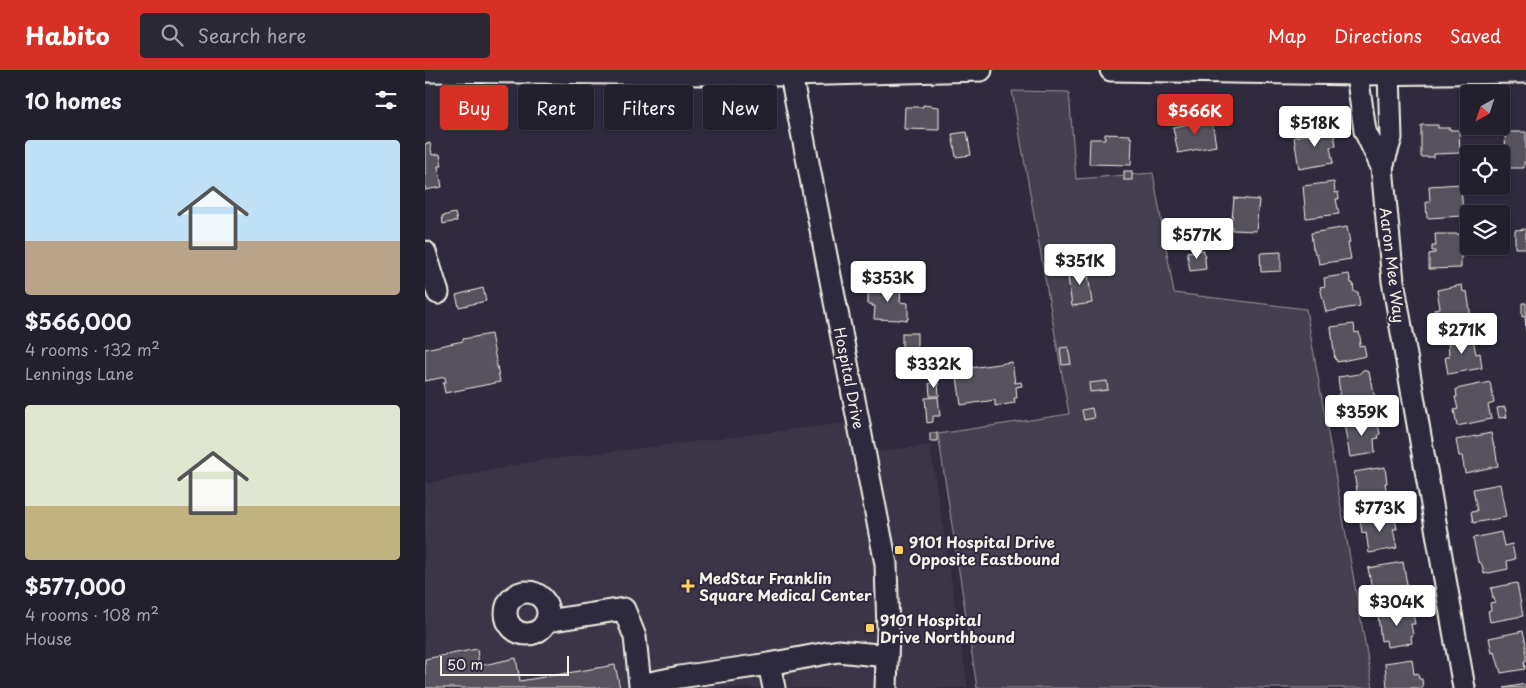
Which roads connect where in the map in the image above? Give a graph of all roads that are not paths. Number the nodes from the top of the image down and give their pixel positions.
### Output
1 (981, 70) edge
2 (1111, 70) edge
3 (425, 71) edge
4 (1526, 72) edge
5 (790, 73) edge
6 (1357, 74) junction
7 (1389, 74) junction
8 (1382, 167) junction
9 (425, 252) edge
10 (438, 293) dead end
11 (547, 621) dead end
12 (887, 656) junction
13 (769, 664) junction
14 (774, 688) edge
15 (886, 688) edge
16 (1464, 688) edge

1 - 5 street
2 - 6 street
3 - 5 street
4 - 7 street
5 - 12 street, Hospital Drive
6 - 7 street
6 - 8 street, Aaron Mee Way
7 - 8 street, Aaron Mee Way
8 - 16 street, Aaron Mee Way
9 - 10 street
11 - 13 street
12 - 13 street
12 - 15 street, Hospital Drive
13 - 14 street

